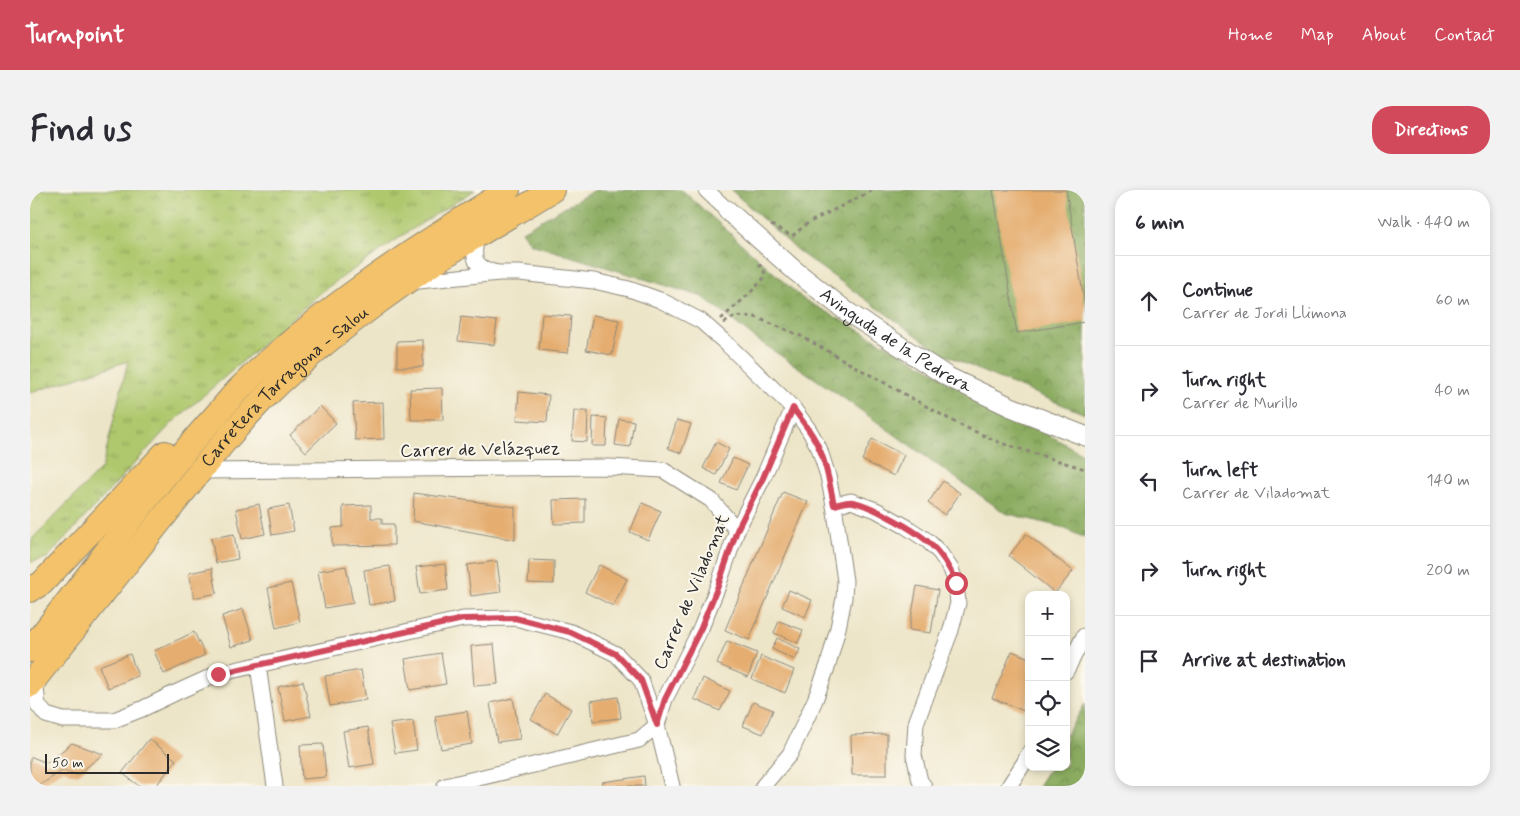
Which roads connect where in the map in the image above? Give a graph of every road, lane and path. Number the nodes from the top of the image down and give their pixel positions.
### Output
1 (508, 190) edge
2 (552, 190) edge
3 (706, 190) edge
4 (711, 190) edge
5 (873, 190) edge
6 (727, 210) junction
7 (766, 222) dead end
8 (478, 236) junction
9 (753, 257) dead end
10 (499, 274) junction
11 (405, 282) junction
12 (710, 330) junction
13 (278, 353) junction
14 (793, 408) junction
15 (1085, 436) edge
16 (1085, 469) edge
17 (200, 471) junction
18 (834, 505) junction
19 (737, 530) junction
20 (30, 590) edge
21 (1084, 636) edge
22 (30, 650) edge
23 (1070, 663) edge
24 (258, 665) junction
25 (36, 677) edge
26 (657, 725) junction
27 (1025, 761) edge
28 (275, 786) edge
29 (445, 786) edge
30 (672, 786) edge
31 (763, 786) edge
32 (924, 786) edge
33 (1009, 786) edge

1 - 13 main road, Carretera Tarragona - Salou
2 - 8 main road, Carretera Tarragona - Salou
3 - 6 street, Avinguda de la Pedrera
4 - 6 street, Avinguda de la Pedrera
5 - 7 path
6 - 15 street, Avinguda de la Pedrera
8 - 10 street
8 - 11 main road, Carretera Tarragona - Salou
9 - 12 path
10 - 11 street
10 - 12 street
11 - 17 main road, Carretera Tarragona - Salou
12 - 14 street
12 - 16 path
13 - 20 main road
13 - 22 main road, Carretera Tarragona - Salou
14 - 18 street
14 - 19 street, Carrer de Viladomat
17 - 19 street, Carrer de Velázquez
17 - 25 main road, Carretera Tarragona - Salou
18 - 31 street
18 - 32 street
19 - 26 street, Carrer de Viladomat
21 - 23 street
24 - 25 street
24 - 26 street
24 - 28 street
26 - 29 street
26 - 30 street
27 - 33 street

